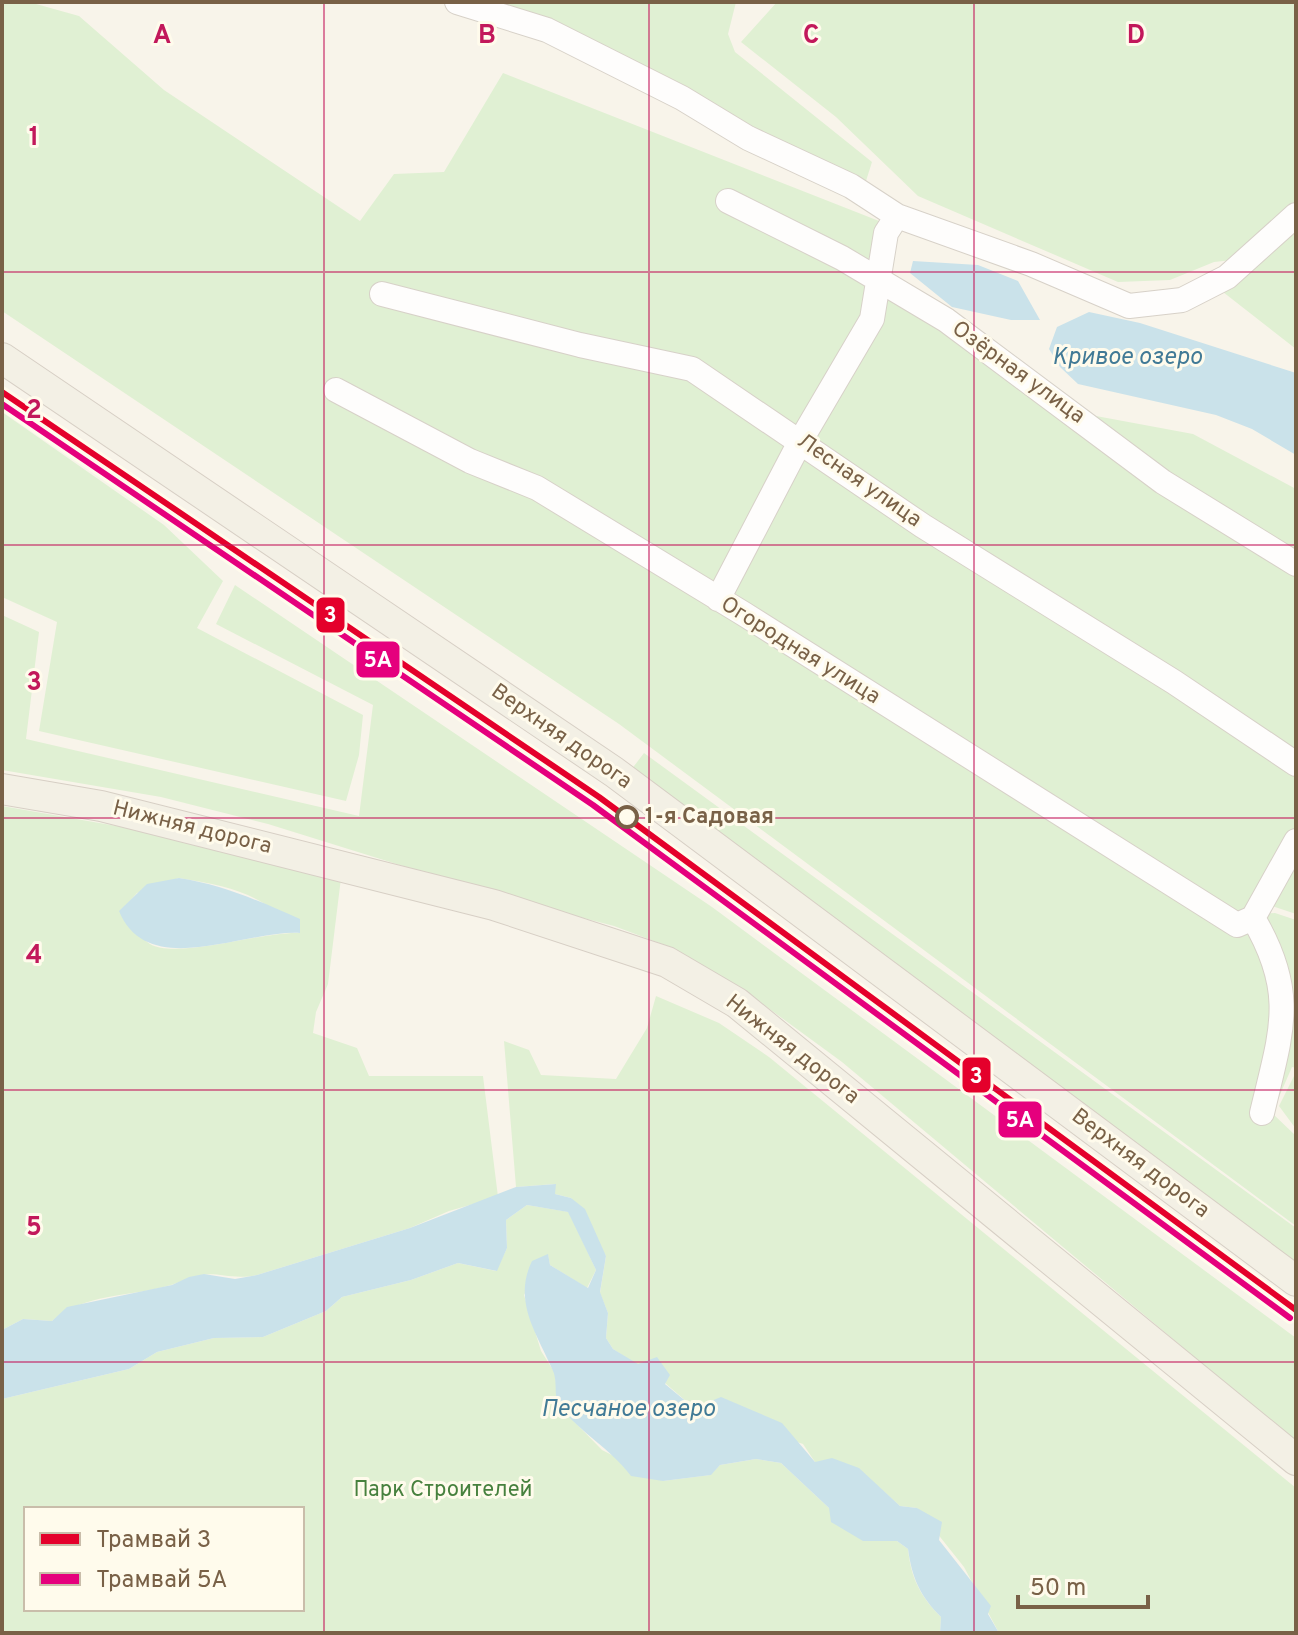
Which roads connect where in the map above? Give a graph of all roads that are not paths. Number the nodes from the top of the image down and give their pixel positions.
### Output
1 (457, 2) edge
2 (728, 201) dead end
3 (1296, 215) edge
4 (897, 216) junction
5 (878, 279) junction
6 (382, 294) dead end
7 (2, 358) edge
8 (336, 390) dead end
9 (801, 440) junction
10 (1296, 564) edge
11 (718, 599) junction
12 (1296, 764) edge
13 (2, 789) edge
14 (1296, 841) edge
15 (1253, 918) junction
16 (1262, 1113) dead end
17 (1296, 1281) edge
18 (1296, 1460) edge

1 - 4 street
2 - 5 street, Озёрная улица
3 - 4 street
4 - 5 street
5 - 9 street
5 - 10 street, Озёрная улица
6 - 9 street, Лесная улица
7 - 17 main road, Верхняя дорога
8 - 11 street, Огородная улица
9 - 11 street
9 - 12 street, Лесная улица
11 - 15 street, Огородная улица
13 - 18 main road, Нижняя дорога
14 - 15 street
15 - 16 street

